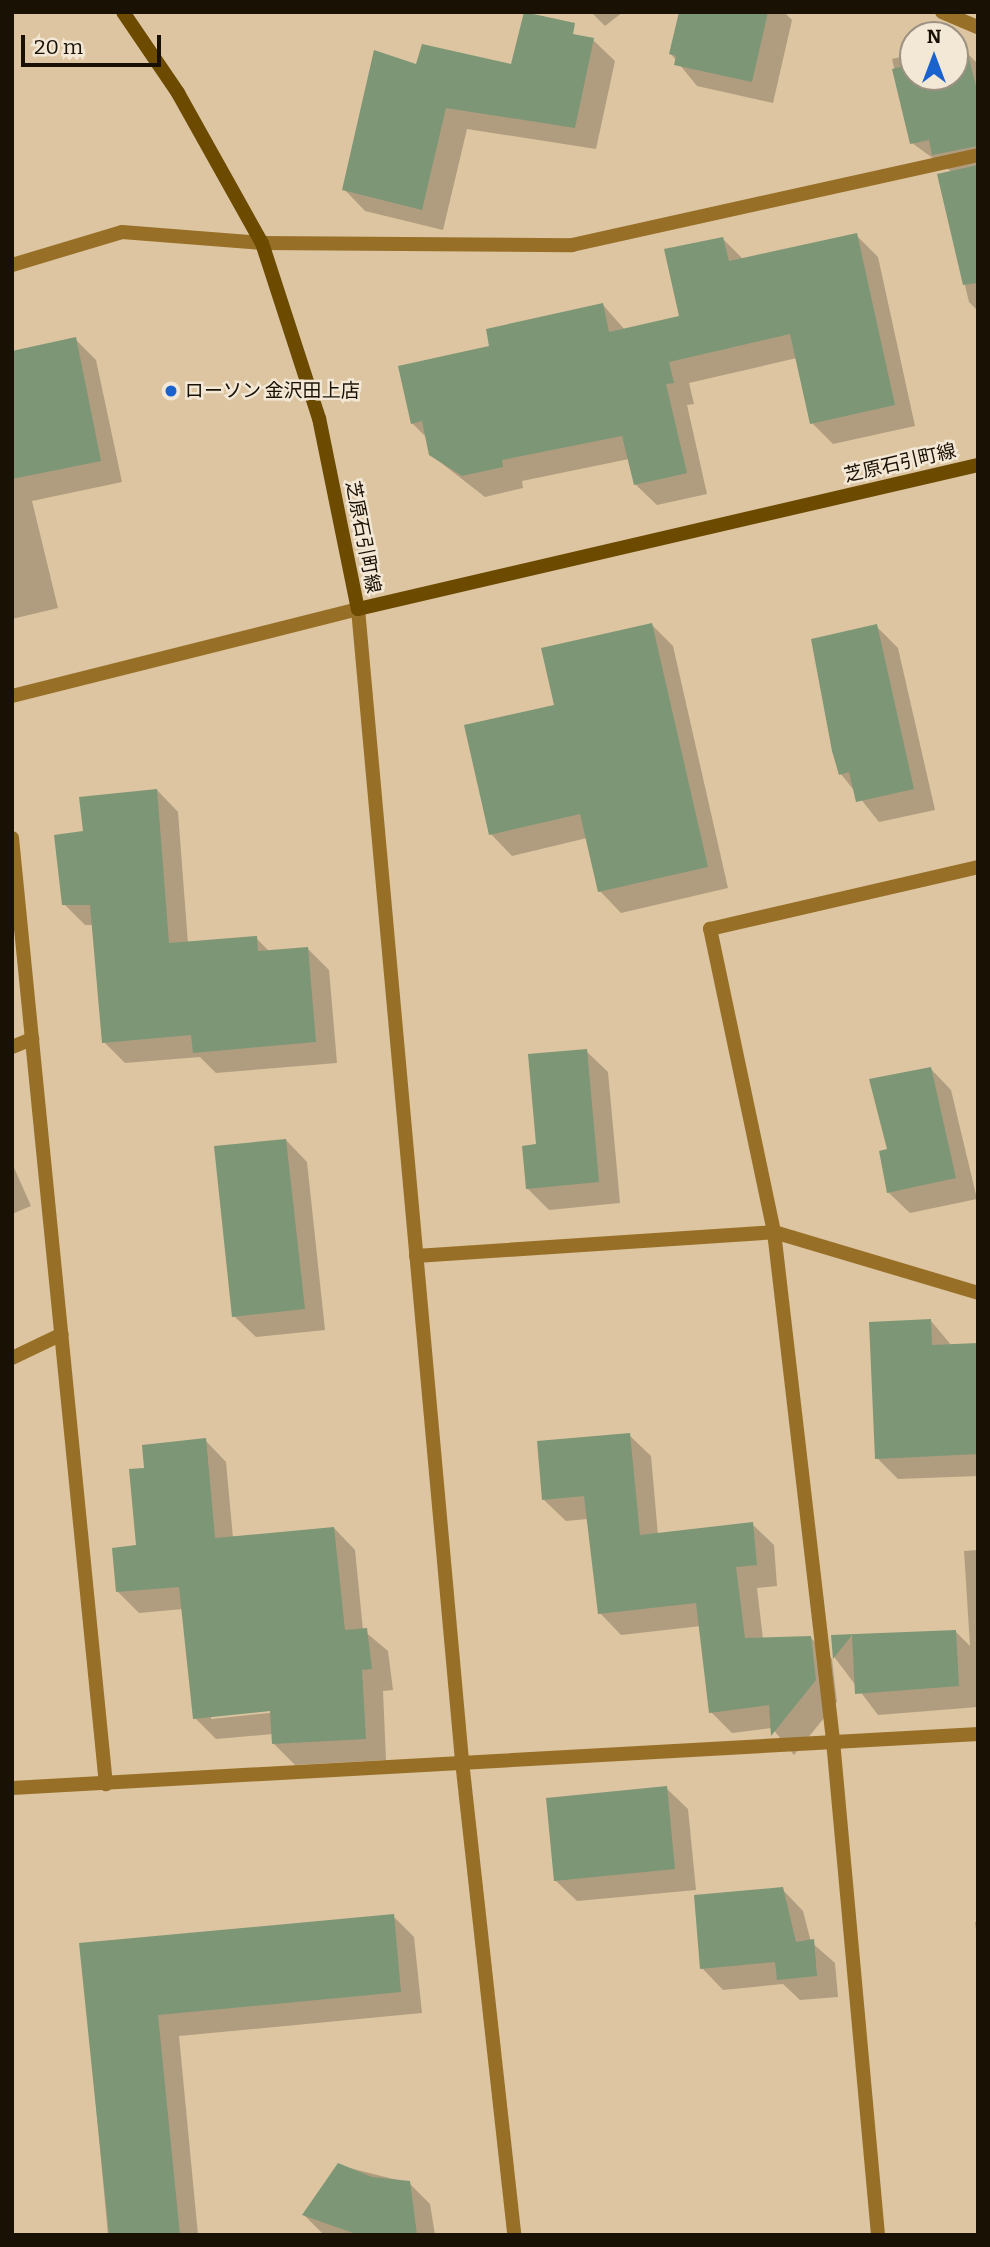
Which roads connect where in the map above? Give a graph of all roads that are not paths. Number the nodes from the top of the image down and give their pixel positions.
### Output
1 (123, 12) edge
2 (942, 12) edge
3 (978, 27) edge
4 (978, 155) edge
5 (262, 243) junction
6 (12, 265) edge
7 (978, 465) edge
8 (358, 609) junction
9 (12, 696) edge
10 (12, 838) edge
11 (978, 867) edge
12 (32, 1040) junction
13 (12, 1047) edge
14 (774, 1232) junction
15 (416, 1256) junction
16 (978, 1293) edge
17 (62, 1334) junction
18 (12, 1358) edge
19 (978, 1734) edge
20 (833, 1740) junction
21 (462, 1760) junction
22 (106, 1784) junction
23 (12, 1788) edge
24 (514, 2235) edge
25 (878, 2235) edge

1 - 5 main road, 芝原石引町線
2 - 3 street
4 - 5 street
5 - 6 street
5 - 8 main road, 芝原石引町線
7 - 8 main road, 芝原石引町線
8 - 9 street
8 - 15 street
10 - 12 street
11 - 14 street
12 - 13 street
12 - 17 street
14 - 15 street
14 - 16 street
14 - 20 street
15 - 21 street
17 - 18 street
17 - 22 street
19 - 20 street
20 - 21 street
20 - 25 street
21 - 22 street
21 - 24 street
22 - 23 street

